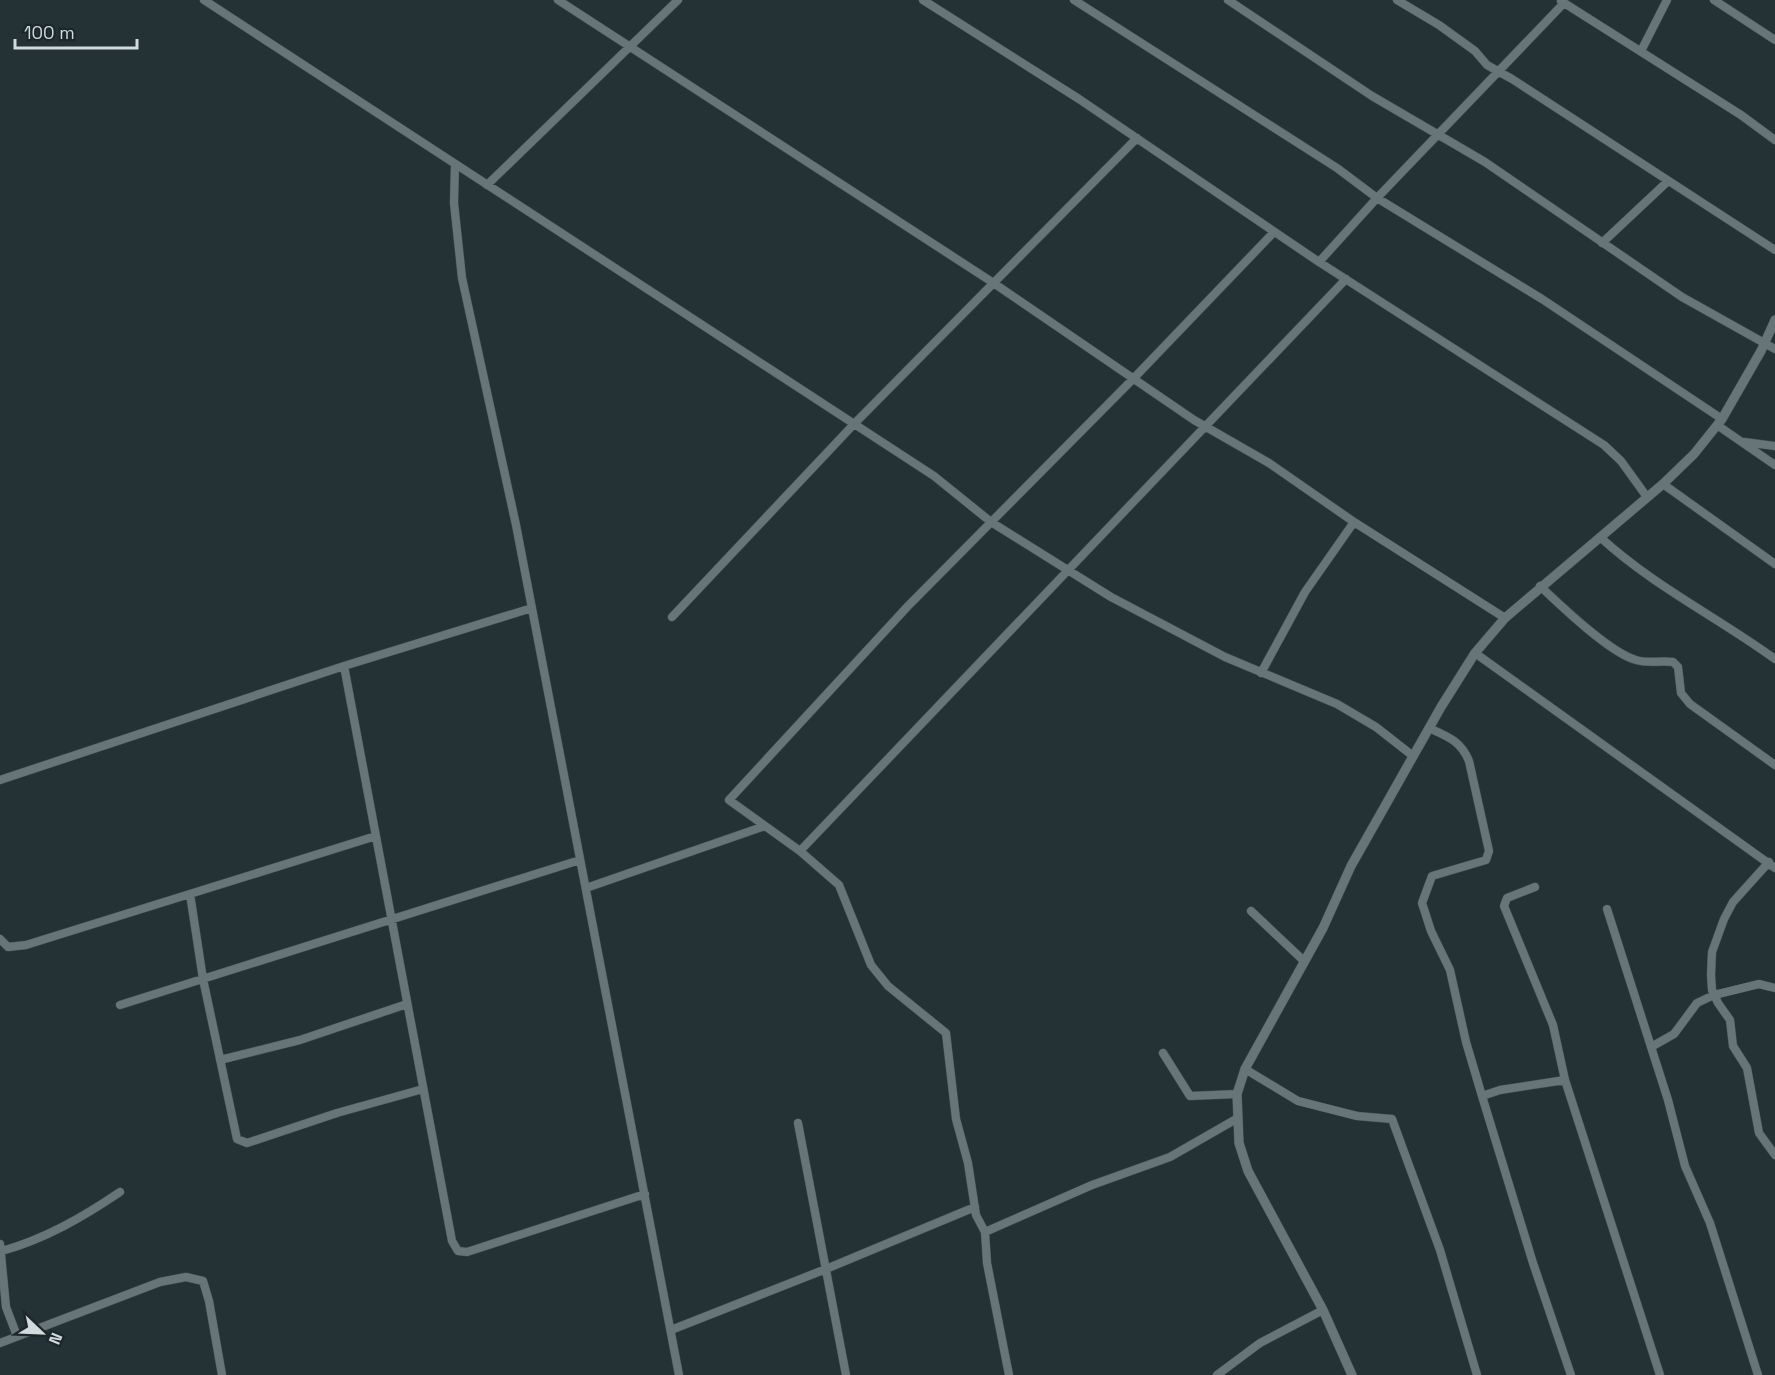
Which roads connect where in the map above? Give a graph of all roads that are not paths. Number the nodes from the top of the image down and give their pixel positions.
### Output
1 (204, 0) edge
2 (558, 0) edge
3 (678, 0) edge
4 (923, 0) edge
5 (1074, 0) edge
6 (1228, 0) edge
7 (1397, 0) edge
8 (1667, 0) edge
9 (1714, 0) edge
10 (1562, 2) edge
11 (1775, 40) edge
12 (630, 46) junction
13 (1641, 51) junction
14 (1498, 71) junction
15 (1439, 135) junction
16 (1137, 138) junction
17 (1775, 140) edge
18 (455, 164) junction
19 (1667, 182) junction
20 (487, 184) junction
21 (1377, 198) junction
22 (1274, 232) junction
23 (1602, 243) junction
24 (1775, 250) edge
25 (1319, 262) junction
26 (1346, 279) junction
27 (992, 282) junction
28 (1775, 320) edge
29 (1764, 344) junction
30 (1775, 349) edge
31 (1133, 379) junction
32 (1720, 422) junction
33 (855, 423) junction
34 (1205, 427) junction
35 (1742, 442) junction
36 (1775, 446) edge
37 (1775, 465) edge
38 (1663, 484) junction
39 (1647, 497) junction
40 (991, 522) junction
41 (1354, 522) junction
42 (1600, 537) junction
43 (1775, 564) edge
44 (1069, 569) junction
45 (1540, 586) junction
46 (532, 608) junction
47 (672, 617) dead end
48 (1504, 618) junction
49 (1475, 653) junction
50 (1775, 659) edge
51 (344, 666) junction
52 (1261, 673) junction
53 (1429, 728) junction
54 (1413, 756) junction
55 (1775, 765) edge
56 (0, 780) edge
57 (765, 826) junction
58 (376, 836) junction
59 (800, 851) junction
60 (580, 860) junction
61 (1772, 865) edge
62 (1536, 887) dead end
63 (586, 888) junction
64 (190, 894) junction
65 (1607, 909) dead end
66 (1251, 911) dead end
67 (392, 921) junction
68 (0, 939) edge
69 (1304, 961) junction
70 (203, 979) junction
71 (1775, 988) edge
72 (1714, 994) junction
73 (407, 1004) junction
74 (120, 1005) dead end
75 (1651, 1047) junction
76 (1163, 1053) dead end
77 (220, 1060) junction
78 (1245, 1070) junction
79 (1565, 1080) junction
80 (423, 1089) junction
81 (1238, 1094) junction
82 (1482, 1096) junction
83 (1238, 1118) junction
84 (798, 1123) dead end
85 (1775, 1155) edge
86 (120, 1192) dead end
87 (645, 1194) junction
88 (975, 1207) junction
89 (985, 1232) junction
90 (1, 1248) edge
91 (826, 1269) junction
92 (1323, 1310) junction
93 (671, 1330) junction
94 (17, 1336) junction
95 (0, 1343) edge
96 (222, 1375) edge
97 (680, 1375) edge
98 (846, 1375) edge
99 (1009, 1375) edge
100 (1217, 1375) edge
101 (1352, 1375) edge
102 (1477, 1375) edge
103 (1571, 1375) edge
104 (1660, 1375) edge
105 (1758, 1375) edge

1 - 18 street
2 - 12 street
3 - 12 street
4 - 16 street
5 - 21 street
6 - 15 street
7 - 14 street
8 - 13 street
9 - 11 street
10 - 13 street
10 - 14 street
12 - 20 street
12 - 27 street
13 - 17 street
14 - 15 street
14 - 19 street
15 - 21 street
15 - 23 street
16 - 22 street
16 - 27 street
18 - 20 street
18 - 46 street
19 - 23 street
19 - 24 street
20 - 33 street
21 - 25 street
21 - 32 street
22 - 25 street
22 - 31 street
23 - 29 street
25 - 26 street
26 - 34 street
26 - 39 street
27 - 31 street
27 - 33 street
28 - 29 street
29 - 30 street
29 - 32 street
31 - 34 street
31 - 40 street
32 - 35 street
32 - 38 street
33 - 40 street
33 - 47 street
34 - 41 street
34 - 44 street
35 - 36 street
35 - 37 street
38 - 39 street
38 - 43 street
39 - 42 street
40 - 44 street
40 - 57 street
41 - 48 street
41 - 52 street
42 - 45 street
42 - 50 street
44 - 52 street
44 - 59 street
45 - 48 street
45 - 55 street
46 - 51 street
46 - 60 street
48 - 49 street
49 - 53 street
49 - 61 street
51 - 56 street
51 - 58 street
52 - 54 street
53 - 54 street
53 - 82 street
54 - 69 street
57 - 59 street
57 - 63 street
58 - 64 street
58 - 67 street
59 - 88 street
60 - 63 street
60 - 67 street
61 - 72 street
62 - 79 street
63 - 87 street
64 - 68 street
64 - 70 street
65 - 75 street
66 - 69 street
67 - 70 street
67 - 73 street
69 - 78 street
70 - 74 street
70 - 77 street
71 - 72 street
72 - 75 street
72 - 85 street
73 - 77 street
73 - 80 street
75 - 105 street
76 - 81 street
77 - 80 street
78 - 81 street
78 - 102 street
79 - 82 street
79 - 104 street
80 - 87 street
81 - 83 street
82 - 103 street
83 - 89 street
83 - 92 street
84 - 91 street
86 - 90 street
87 - 93 street
88 - 89 street
88 - 91 street
89 - 99 street
90 - 94 street
91 - 93 street
91 - 98 street
92 - 100 street
92 - 101 street
93 - 97 street
94 - 95 street
94 - 96 street

